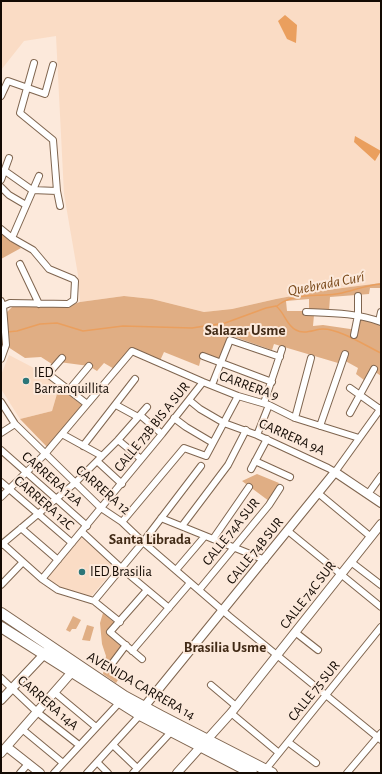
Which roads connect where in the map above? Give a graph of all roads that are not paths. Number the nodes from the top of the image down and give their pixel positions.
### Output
1 (34, 63) dead end
2 (53, 65) dead end
3 (26, 87) junction
4 (1, 96) edge
5 (9, 158) dead end
6 (5, 171) junction
7 (38, 176) dead end
8 (1, 180) edge
9 (1, 187) edge
10 (32, 190) junction
11 (57, 191) junction
12 (26, 205) junction
13 (60, 206) dead end
14 (1, 229) edge
15 (12, 238) junction
16 (20, 264) dead end
17 (358, 296) dead end
18 (2, 304) edge
19 (39, 304) junction
20 (306, 312) dead end
21 (381, 312) edge
22 (358, 315) junction
23 (380, 322) edge
24 (354, 335) dead end
25 (282, 349) dead end
26 (345, 354) dead end
27 (202, 356) dead end
28 (280, 357) junction
29 (62, 358) dead end
30 (311, 358) dead end
31 (1, 359) edge
32 (221, 362) junction
33 (89, 366) dead end
34 (374, 368) dead end
35 (136, 379) dead end
36 (203, 382) junction
37 (272, 382) junction
38 (212, 385) junction
39 (350, 388) dead end
40 (69, 390) junction
41 (359, 394) junction
42 (238, 396) junction
43 (189, 400) junction
44 (1, 402) edge
45 (87, 404) junction
46 (267, 404) junction
47 (116, 405) junction
48 (147, 407) dead end
49 (381, 409) edge
50 (350, 413) dead end
51 (139, 416) junction
52 (174, 418) junction
53 (296, 418) junction
54 (224, 423) junction
55 (15, 424) junction
56 (320, 426) junction
57 (246, 430) junction
58 (1, 433) edge
59 (62, 434) junction
60 (162, 434) junction
61 (257, 435) junction
62 (359, 438) junction
63 (118, 440) junction
64 (266, 440) junction
65 (213, 443) junction
66 (83, 446) junction
67 (1, 450) edge
68 (45, 454) junction
69 (102, 456) junction
70 (141, 459) junction
71 (97, 461) junction
72 (255, 461) junction
73 (201, 466) dead end
74 (251, 469) dead end
75 (26, 472) junction
76 (335, 472) junction
77 (381, 476) edge
78 (290, 477) dead end
79 (1, 482) edge
80 (75, 483) junction
81 (122, 484) junction
82 (249, 487) dead end
83 (280, 488) dead end
84 (9, 489) junction
85 (318, 494) junction
86 (368, 494) junction
87 (1, 497) edge
88 (56, 499) junction
89 (381, 503) edge
90 (101, 508) junction
91 (37, 514) junction
92 (161, 518) junction
93 (122, 522) junction
94 (381, 524) edge
95 (87, 526) junction
96 (182, 526) junction
97 (21, 528) junction
98 (288, 531) junction
99 (82, 532) junction
100 (205, 536) junction
101 (371, 537) junction
102 (213, 539) junction
103 (143, 542) junction
104 (72, 543) junction
105 (2, 544) edge
106 (235, 547) junction
107 (58, 560) junction
108 (265, 560) junction
109 (24, 562) junction
110 (351, 562) junction
111 (121, 568) junction
112 (176, 570) junction
113 (341, 574) junction
114 (42, 579) junction
115 (190, 582) junction
116 (381, 584) edge
117 (1, 585) edge
118 (147, 590) junction
119 (199, 590) junction
120 (94, 601) junction
121 (381, 607) edge
122 (169, 608) junction
123 (224, 610) junction
124 (1, 613) edge
125 (120, 622) junction
126 (381, 627) edge
127 (3, 631) edge
128 (295, 632) junction
129 (126, 645) junction
130 (318, 650) dead end
131 (47, 651) junction
132 (132, 651) junction
133 (277, 655) junction
134 (142, 659) dead end
135 (111, 665) dead end
136 (72, 672) junction
137 (1, 678) edge
138 (211, 685) dead end
139 (12, 688) junction
140 (54, 692) junction
141 (325, 696) junction
142 (1, 700) edge
143 (119, 703) junction
144 (236, 706) junction
145 (142, 711) junction
146 (37, 712) junction
147 (231, 713) junction
148 (96, 727) junction
149 (22, 729) junction
150 (171, 732) junction
151 (380, 737) edge
152 (288, 742) junction
153 (204, 743) junction
154 (79, 745) junction
155 (112, 745) junction
156 (4, 750) edge
157 (279, 753) junction
158 (97, 762) junction
159 (63, 763) junction
160 (316, 763) dead end
161 (28, 764) junction
162 (135, 770) edge
163 (238, 770) edge
164 (349, 770) edge
165 (269, 771) edge
166 (20, 773) edge
167 (40, 773) edge
168 (54, 773) edge
169 (87, 773) edge
170 (108, 773) edge
171 (177, 773) edge
172 (252, 773) edge
173 (358, 773) edge

1 - 3 street
2 - 3 street
3 - 4 street
3 - 11 street
5 - 6 street
6 - 8 street
6 - 10 street
7 - 10 street
9 - 12 street
10 - 11 street
10 - 12 street
11 - 13 street
12 - 15 street
14 - 15 street
15 - 19 street
16 - 19 street
17 - 22 street
18 - 19 street
18 - 31 street
20 - 22 street
21 - 23 street
22 - 23 street
22 - 24 street
25 - 28 street
26 - 56 street
27 - 32 street
28 - 32 street, CALLE 73B BIS A SUR
28 - 37 street
29 - 40 street
30 - 53 street
32 - 37 street
32 - 38 street, CALLE 73B BIS A SUR
33 - 40 street
34 - 41 street
35 - 47 street
36 - 38 street, CARRERA 9
36 - 43 street, CALLE 73B BIS A SUR
36 - 45 street, CARRERA 9
37 - 46 street
38 - 42 street, CARRERA 9
39 - 41 street
40 - 45 street
41 - 49 street
41 - 50 street
42 - 46 street, CARRERA 9
42 - 54 street
43 - 52 street, CALLE 73B BIS A SUR
43 - 54 street, CARRERA 9A
44 - 55 street, CARRERA 12
45 - 59 street
46 - 53 street, CARRERA 9
46 - 61 street
47 - 51 street
47 - 66 street
48 - 51 street
49 - 62 street, CALLE 74B SUR
51 - 60 street
51 - 63 street
52 - 60 street, CALLE 73B BIS A SUR
52 - 65 street
53 - 56 street, CARRERA 9
54 - 57 street, CARRERA 9A
54 - 65 street
55 - 58 street
55 - 68 street, CARRERA 12
56 - 62 street, CARRERA 9
57 - 61 street, CARRERA 9A
57 - 96 street
59 - 66 street
59 - 68 street
60 - 70 street, CALLE 73B BIS A SUR
61 - 64 street, CARRERA 9A
62 - 76 street, CALLE 74B SUR
63 - 69 street
63 - 70 street
64 - 72 street
64 - 76 street, CARRERA 9A
65 - 93 street
66 - 69 street
67 - 75 street, CARRERA 12A
68 - 75 street
68 - 80 street, CARRERA 12
69 - 71 street
70 - 81 street, CALLE 73B BIS A SUR
71 - 80 street
71 - 81 street
72 - 74 street
72 - 78 street
73 - 92 street
75 - 84 street
75 - 88 street, CARRERA 12A
76 - 85 street, CALLE 74B SUR
76 - 86 street, CARRERA 9A
77 - 86 street
79 - 84 street, CARRERA 12C
80 - 88 street
80 - 90 street, CARRERA 12
81 - 90 street, CALLE 73B BIS A SUR
82 - 102 street
83 - 106 street, CALLE 74A SUR
84 - 87 street
84 - 91 street, CARRERA 12C
85 - 98 street, CALLE 74B SUR
85 - 101 street
86 - 89 street, CARRERA 9A
88 - 91 street
88 - 95 street, CARRERA 12A
90 - 93 street, CARRERA 12
90 - 95 street, CALLE 73B BIS A SUR
91 - 97 street
91 - 104 street, CARRERA 12C
92 - 96 street
92 - 103 street
93 - 103 street, CARRERA 12
94 - 101 street, CALLE 74C SUR
95 - 99 street, CALLE 73B BIS A SUR
96 - 100 street
97 - 105 street
97 - 107 street
98 - 108 street, CALLE 74B SUR
98 - 113 street
99 - 104 street, CALLE 73B BIS A SUR
99 - 111 street
100 - 102 street
100 - 112 street
101 - 110 street, CALLE 74C SUR
102 - 106 street
103 - 111 street
103 - 112 street, CARRERA 12
104 - 107 street, CALLE 73B BIS A SUR
105 - 109 street
106 - 108 street
106 - 119 street, CALLE 74A SUR
107 - 114 street, CALLE 73B BIS A SUR
108 - 123 street, CALLE 74B SUR
109 - 114 street
109 - 117 street
110 - 113 street, CALLE 74C SUR
110 - 116 street
111 - 118 street
111 - 120 street
112 - 115 street, CARRERA 12
113 - 121 street
113 - 128 street, CALLE 74C SUR
114 - 120 street
115 - 119 street, CARRERA 12
115 - 122 street
118 - 122 street
118 - 125 street
119 - 123 street, CARRERA 12
120 - 125 street
122 - 132 street
123 - 133 street, CARRERA 12
123 - 145 street, CALLE 74B SUR
124 - 131 main road, AVENIDA CARRERA 14
125 - 129 street
126 - 141 street, CALLE 75 SUR
127 - 131 main road, AVENIDA CARRERA 14
128 - 130 street
128 - 133 street, CALLE 74C SUR
129 - 132 street
129 - 135 street
131 - 136 main road, AVENIDA CARRERA 14
131 - 139 street
131 - 145 main road, AVENIDA CARRERA 14
132 - 134 street
133 - 141 street, CARRERA 12
133 - 144 street, CALLE 74C SUR
136 - 140 street
136 - 143 main road, AVENIDA CARRERA 14
137 - 139 street, CARRERA 14A
138 - 144 street
139 - 142 street
139 - 146 street, CARRERA 14A
140 - 146 street
140 - 148 street
141 - 151 street, CARRERA 12
141 - 152 street, CALLE 75 SUR
143 - 145 main road, AVENIDA CARRERA 14
143 - 148 street
144 - 147 street, CALLE 74C SUR
145 - 150 main road, AVENIDA CARRERA 14
145 - 153 main road, AVENIDA CARRERA 14
145 - 155 street, CALLE 74B SUR
146 - 149 street
146 - 154 street, CARRERA 14A
147 - 153 street, CALLE 74C SUR
147 - 157 street
148 - 154 street
149 - 156 street
149 - 159 street
150 - 153 main road, AVENIDA CARRERA 14
150 - 162 street
151 - 164 street
152 - 157 street, CALLE 75 SUR
152 - 160 street
153 - 163 main road, AVENIDA CARRERA 14
153 - 165 main road, AVENIDA CARRERA 14
153 - 171 street, CALLE 74C SUR
154 - 159 street
155 - 158 street, CALLE 74B SUR
155 - 162 street
156 - 161 street
157 - 165 street, CALLE 75 SUR
158 - 169 street, CALLE 74B SUR
158 - 170 street
159 - 168 street
161 - 166 street
161 - 167 street
163 - 172 main road, AVENIDA CARRERA 14
164 - 173 street

